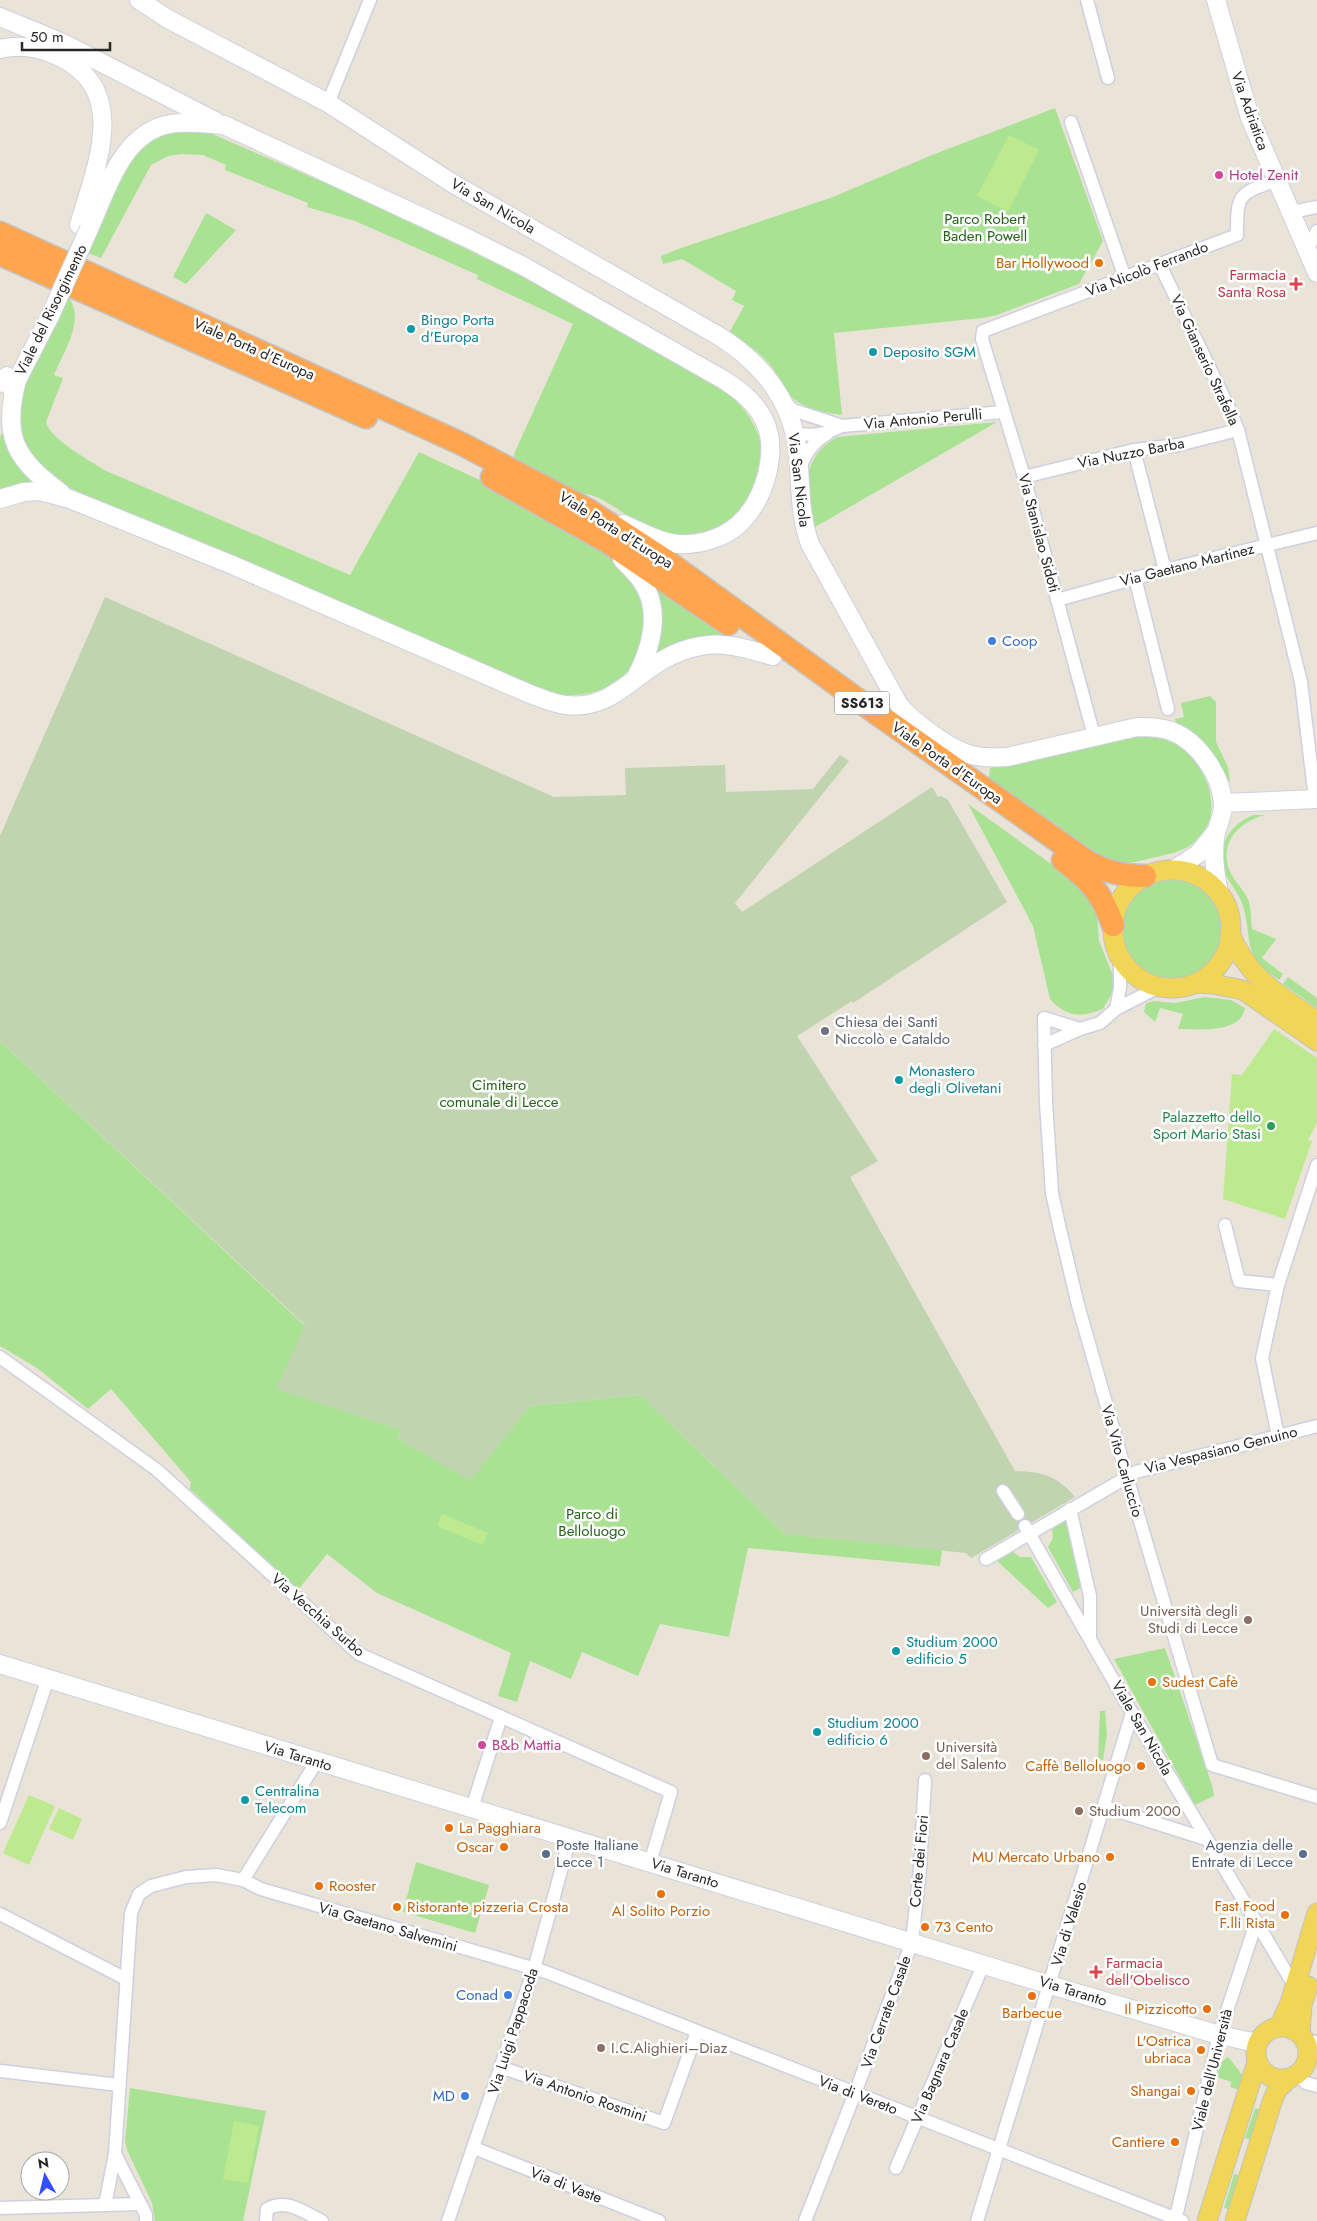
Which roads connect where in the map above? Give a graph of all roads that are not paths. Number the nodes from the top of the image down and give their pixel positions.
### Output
1 (139, 0) edge
2 (370, 0) edge
3 (1087, 0) edge
4 (1216, 0) edge
5 (0, 17) edge
6 (0, 49) edge
7 (80, 53) junction
8 (1108, 78) dead end
9 (328, 103) junction
10 (1071, 122) dead end
11 (224, 126) junction
12 (1278, 180) junction
13 (1317, 207) edge
14 (1292, 212) junction
15 (0, 225) edge
16 (84, 227) junction
17 (1317, 231) edge
18 (0, 233) edge
19 (1307, 250) junction
20 (0, 254) edge
21 (0, 258) edge
22 (40, 262) junction
23 (1160, 264) junction
24 (1317, 273) edge
25 (1125, 278) junction
26 (983, 332) joint
27 (8, 380) edge
28 (0, 396) edge
29 (783, 400) junction
30 (1003, 412) junction
31 (0, 418) edge
32 (819, 420) junction
33 (842, 426) junction
34 (1238, 430) junction
35 (794, 433) junction
36 (828, 434) junction
37 (1134, 450) junction
38 (799, 469) junction
39 (1024, 477) junction
40 (70, 499) junction
41 (0, 500) edge
42 (588, 510) junction
43 (1317, 533) edge
44 (606, 541) junction
45 (1267, 545) junction
46 (1165, 570) junction
47 (1135, 578) junction
48 (1058, 600) junction
49 (773, 656) junction
50 (636, 678) junction
51 (1168, 709) dead end
52 (1094, 736) junction
53 (1316, 799) edge
54 (1224, 803) junction
55 (1216, 831) junction
56 (1173, 870) junction
57 (1145, 876) junction
58 (1219, 893) junction
59 (1113, 924) junction
60 (1230, 934) junction
61 (1120, 957) junction
62 (1195, 982) junction
63 (1165, 987) junction
64 (1116, 1009) junction
65 (1317, 1021) edge
66 (1080, 1029) junction
67 (1317, 1041) edge
68 (1044, 1045) junction
69 (1317, 1165) edge
70 (1225, 1225) dead end
71 (1278, 1285) junction
72 (0, 1357) edge
73 (1317, 1426) edge
74 (1278, 1436) junction
75 (1127, 1477) junction
76 (1003, 1490) dead end
77 (1070, 1510) junction
78 (1018, 1514) dead end
79 (1027, 1530) junction
80 (986, 1559) dead end
81 (1090, 1638) junction
82 (0, 1664) edge
83 (48, 1678) junction
84 (1132, 1713) junction
85 (501, 1717) junction
86 (317, 1761) junction
87 (925, 1780) dead end
88 (1317, 1797) edge
89 (1104, 1807) junction
90 (472, 1808) junction
91 (0, 1823) edge
92 (570, 1838) junction
93 (1206, 1838) junction
94 (650, 1863) junction
95 (243, 1880) junction
96 (1317, 1913) edge
97 (0, 1914) edge
98 (1256, 1923) junction
99 (912, 1942) junction
100 (1317, 1959) edge
101 (984, 1963) junction
102 (534, 1969) junction
103 (126, 1979) junction
104 (1050, 1985) junction
105 (1295, 1987) junction
106 (1279, 2026) junction
107 (697, 2032) junction
108 (1219, 2035) junction
109 (1307, 2039) edge
110 (1257, 2053) junction
111 (500, 2067) junction
112 (0, 2071) edge
113 (1293, 2076) junction
114 (119, 2085) junction
115 (1317, 2086) edge
116 (855, 2093) junction
117 (918, 2118) junction
118 (474, 2148) junction
119 (999, 2150) junction
120 (115, 2154) junction
121 (896, 2168) dead end
122 (140, 2204) junction
123 (105, 2205) junction
124 (1, 2209) edge
125 (1178, 2220) edge
126 (146, 2221) edge
127 (266, 2221) edge
128 (322, 2221) edge
129 (448, 2221) edge
130 (659, 2221) edge
131 (805, 2221) edge
132 (977, 2221) edge
133 (1207, 2221) edge
134 (1235, 2221) edge

1 - 9 main road, Via San Nicola
2 - 9 street
3 - 8 street
4 - 12 main road, Via Adriatica
5 - 7 main road
6 - 16 main road
7 - 11 main road
7 - 16 main road
9 - 29 main road, Via San Nicola
10 - 25 street
11 - 16 main road
11 - 42 main road
12 - 14 main road, Via Adriatica
12 - 23 street, Via Nicolò Ferrando
13 - 14 street
14 - 19 main road, Via Adriatica
15 - 22 main road
16 - 27 main road, Viale del Risorgimento
17 - 19 street
18 - 22 highway
19 - 24 main road, Via Adriatica
20 - 22 highway
21 - 22 main road
22 - 42 highway, Viale Porta d'Europa
22 - 44 highway, Viale Porta d'Europa
23 - 25 street, Via Nicolò Ferrando
23 - 34 street, Via Gianserio Strafella
25 - 26 street, Via Nicolò Ferrando
26 - 30 street, Via Stanislao Sidoti
27 - 28 main road, Viale del Risorgimento
27 - 31 main road, Viale del Risorgimento
27 - 40 main road
29 - 32 street, Via Antonio Perulli
29 - 35 main road, Via San Nicola
30 - 33 street, Via Antonio Perulli
30 - 39 street, Via Stanislao Sidoti
32 - 33 street, Via Antonio Perulli
32 - 35 street
33 - 36 street, Via Antonio Perulli
34 - 37 street, Via Nuzzo Barba
34 - 45 street, Via Gianserio Strafella
35 - 36 street, Via Antonio Perulli
35 - 38 main road, Via San Nicola
36 - 38 street, Via Antonio Perulli
37 - 39 street, Via Nuzzo Barba
37 - 46 street
38 - 52 main road, Via San Nicola
39 - 48 street, Via Stanislao Sidoti
40 - 41 main road
40 - 50 main road
42 - 57 highway, Viale Porta d'Europa / SS613
43 - 45 street, Via Gaetano Martinez
44 - 49 highway, Viale Porta d'Europa
44 - 50 main road
45 - 46 street, Via Gaetano Martinez
45 - 53 street, Via Gianserio Strafella
46 - 47 street, Via Gaetano Martinez
47 - 48 street, Via Gaetano Martinez
47 - 51 street
48 - 52 street, Via Stanislao Sidoti
49 - 50 main road
49 - 59 highway, Viale Porta d'Europa / SS613
52 - 54 main road, Via San Nicola
53 - 54 main road
54 - 55 main road
55 - 56 main road
55 - 58 main road
56 - 57 main road, Viale Porta d'Europa
56 - 58 main road, Viale Porta d'Europa
57 - 59 main road, Viale Porta d'Europa
58 - 60 main road, Viale Porta d'Europa
59 - 61 main road, Viale Porta d'Europa
60 - 62 main road, Viale Porta d'Europa
60 - 65 main road, Viale Porta d'Europa
61 - 63 main road, Viale Porta d'Europa
61 - 64 street
62 - 63 main road, Viale Porta d'Europa
62 - 67 main road, Viale Porta d'Europa
63 - 64 street
64 - 66 street
66 - 68 street
66 - 68 street, Via Vito Carluccio
68 - 75 street, Via Vito Carluccio
69 - 71 street
70 - 71 street
71 - 74 street
72 - 85 street, Via Vecchia Surbo
73 - 74 street, Via Vespasiano Genuino
74 - 75 street, Via Vespasiano Genuino
75 - 77 street
75 - 88 street, Via Vito Carluccio
76 - 78 street
77 - 79 street
77 - 81 street, Viale San Nicola
79 - 80 street
79 - 81 street
81 - 84 street, Viale San Nicola
82 - 83 main road, Via Taranto
83 - 86 main road, Via Taranto
83 - 91 street
84 - 89 street, Via di Valesio
84 - 93 street, Viale San Nicola
85 - 90 street
85 - 94 street, Via Vecchia Surbo
86 - 90 main road, Via Taranto
86 - 95 street
87 - 99 street, Corte dei Fiori
89 - 93 street
89 - 104 street, Via di Valesio
90 - 92 main road, Via Taranto
92 - 94 main road, Via Taranto
92 - 102 street, Via Luigi Pappacoda
93 - 98 street, Viale San Nicola
94 - 99 main road, Via Taranto
95 - 102 street, Via Gaetano Salvemini
95 - 103 street, Via Gaetano Salvemini
96 - 105 main road
97 - 103 street
98 - 105 street, Viale San Nicola
98 - 108 street, Viale dell'Università
99 - 101 main road, Via Taranto
99 - 116 street, Via Cerrate Casale
100 - 109 main road
101 - 104 main road, Via Taranto
101 - 117 street, Via Bagnara Casale
102 - 107 street, Via di Vereto
102 - 111 street, Via Luigi Pappacoda
103 - 114 street, Via Gaetano Salvemini
104 - 108 main road, Via Taranto
104 - 119 street, Via di Valesio
105 - 106 main road
106 - 109 main road
106 - 110 main road
107 - 111 street, Via Antonio Rosmini
107 - 116 street, Via di Vereto
108 - 110 main road, Via Taranto
108 - 125 street, Viale dell'Università
109 - 113 main road
110 - 113 main road
110 - 133 main road
111 - 118 street, Via Luigi Pappacoda
112 - 114 street
113 - 115 street
113 - 134 main road
114 - 120 street, Via Gaetano Salvemini
116 - 117 street, Via di Vereto
116 - 131 street, Via Cerrate Casale
117 - 119 street, Via di Vereto
117 - 121 street, Via Bagnara Casale
118 - 129 street, Via Luigi Pappacoda
118 - 130 street, Via di Vaste
119 - 125 street, Via di Vereto
119 - 132 street, Via di Valesio
120 - 122 street
120 - 123 street, Via Gaetano Salvemini
122 - 123 street
122 - 126 street
123 - 124 street
127 - 128 street

